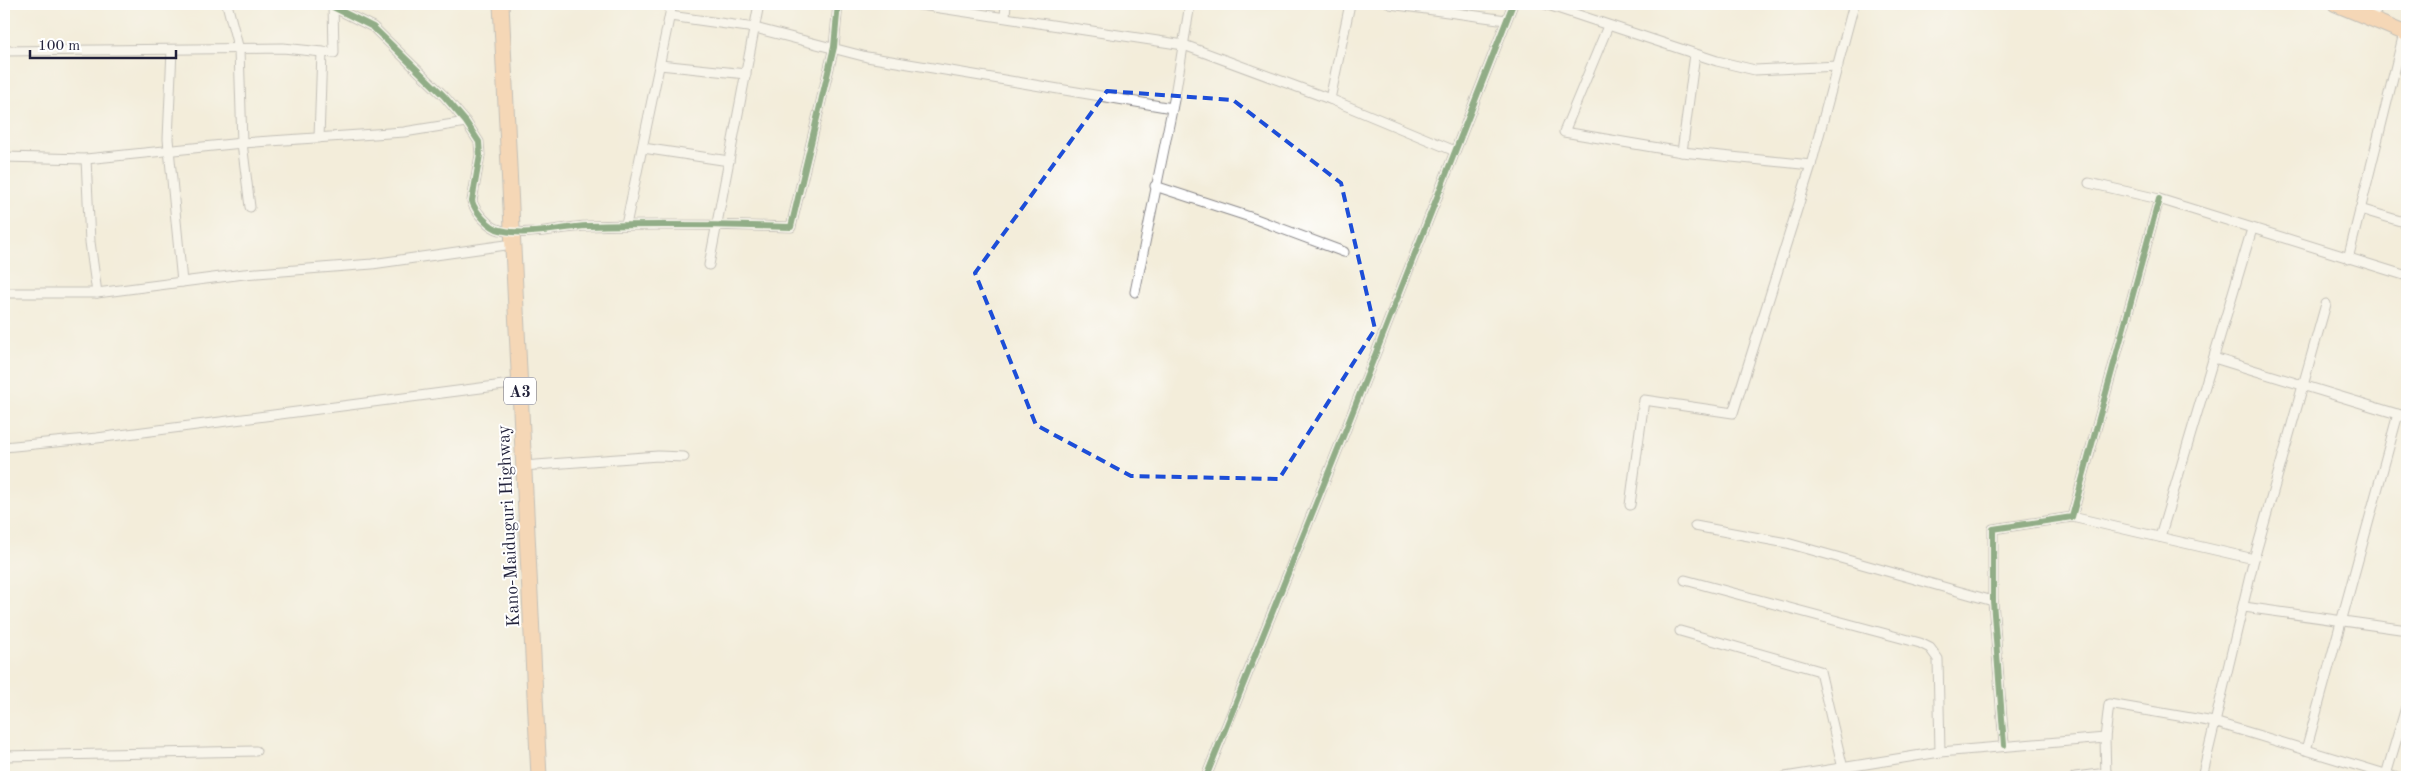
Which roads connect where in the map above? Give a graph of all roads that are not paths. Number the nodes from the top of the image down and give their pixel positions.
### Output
1 (227, 4) edge
2 (501, 4) edge
3 (672, 4) edge
4 (760, 4) edge
5 (838, 4) edge
6 (914, 4) edge
7 (1006, 4) edge
8 (1190, 4) edge
9 (1350, 4) edge
10 (1390, 4) edge
11 (1512, 4) edge
12 (1545, 4) edge
13 (1854, 4) edge
14 (2335, 4) edge
15 (2379, 4) edge
16 (333, 5) edge
17 (670, 16) junction
18 (1005, 18) junction
19 (1506, 20) junction
20 (2372, 20) junction
21 (1608, 26) junction
22 (755, 28) junction
23 (2406, 33) edge
24 (1184, 45) junction
25 (834, 47) junction
26 (172, 50) junction
27 (239, 50) junction
28 (4, 51) edge
29 (322, 52) junction
30 (1695, 54) junction
31 (660, 65) junction
32 (1838, 66) junction
33 (746, 74) junction
34 (1330, 99) junction
35 (1172, 108) junction
36 (466, 122) junction
37 (319, 138) junction
38 (242, 143) junction
39 (642, 148) junction
40 (169, 151) junction
41 (1455, 151) junction
42 (1682, 152) junction
43 (4, 157) edge
44 (86, 158) junction
45 (729, 161) junction
46 (1811, 165) junction
47 (2089, 184) dead end
48 (1155, 186) junction
49 (2159, 199) junction
50 (250, 207) dead end
51 (2360, 209) junction
52 (2407, 223) edge
53 (626, 225) junction
54 (717, 225) junction
55 (2252, 229) junction
56 (512, 238) junction
57 (1344, 252) dead end
58 (2348, 258) junction
59 (709, 265) dead end
60 (2407, 276) edge
61 (182, 282) junction
62 (97, 292) junction
63 (1135, 292) dead end
64 (4, 293) edge
65 (2326, 304) dead end
66 (2214, 358) junction
67 (519, 383) junction
68 (2304, 384) junction
69 (2403, 415) edge
70 (4, 447) edge
71 (684, 457) dead end
72 (524, 466) junction
73 (1630, 505) dead end
74 (2072, 517) junction
75 (1695, 526) dead end
76 (2160, 537) junction
77 (2254, 559) junction
78 (1685, 580) dead end
79 (1993, 602) junction
80 (2244, 607) junction
81 (2340, 619) junction
82 (2407, 630) edge
83 (1680, 631) dead end
84 (2407, 704) edge
85 (2214, 722) junction
86 (2105, 738) junction
87 (2004, 745) junction
88 (2306, 750) junction
89 (256, 751) dead end
90 (1940, 752) junction
91 (4, 756) edge
92 (1845, 773) edge
93 (2106, 774) edge
94 (2391, 776) edge
95 (539, 777) edge
96 (1206, 777) edge
97 (1785, 777) edge
98 (2075, 777) edge
99 (2202, 777) edge

1 - 27 street
2 - 56 highway, Kano-Maiduguri Highway / A3
3 - 17 street
4 - 22 street
5 - 25 street
6 - 18 street
7 - 18 street
8 - 24 street
9 - 34 street
10 - 19 street
11 - 19 street
12 - 21 street
13 - 32 street
14 - 20 main road
15 - 20 street
16 - 29 street
16 - 36 street
17 - 22 street
17 - 31 street
18 - 24 street
19 - 41 street
20 - 23 main road
21 - 30 street
21 - 42 street
22 - 25 street
22 - 33 street
23 - 51 street
24 - 34 street
24 - 35 street
25 - 35 street
25 - 54 street
26 - 27 street
26 - 28 street
26 - 40 street
27 - 29 street
27 - 38 street
29 - 37 street
30 - 32 street
30 - 42 street
31 - 33 street
31 - 39 street
32 - 46 street
33 - 45 street
34 - 41 street
35 - 48 street
36 - 37 street
36 - 56 street
37 - 38 street
38 - 40 street
38 - 50 street
39 - 45 street
39 - 53 street
40 - 44 street
40 - 61 street
41 - 96 street
42 - 46 street
43 - 44 street
44 - 62 street
45 - 54 street
46 - 73 street
47 - 49 street
48 - 57 street
48 - 63 street
49 - 55 street
49 - 74 street
51 - 52 street
51 - 58 street
53 - 54 street
53 - 56 street
54 - 59 street
55 - 58 street
55 - 66 street
56 - 61 street
56 - 67 highway, Kano-Maiduguri Highway / A3
58 - 60 street
61 - 62 street
62 - 64 street
65 - 68 street
66 - 68 street
66 - 76 street
67 - 70 street
67 - 72 highway, Kano-Maiduguri Highway / A3
68 - 69 street
68 - 77 street
69 - 81 street
71 - 72 street
72 - 95 highway, Kano-Maiduguri Highway / A3
74 - 76 street
74 - 79 street
75 - 79 street
76 - 77 street
77 - 80 street
78 - 90 street
79 - 87 street
80 - 81 street
80 - 85 street
81 - 82 street
81 - 88 street
83 - 92 street
84 - 94 street
85 - 86 street
85 - 88 street
85 - 99 street
86 - 87 street
86 - 93 street
87 - 90 street
88 - 94 street
89 - 91 street
90 - 92 street
92 - 97 street
93 - 98 street

